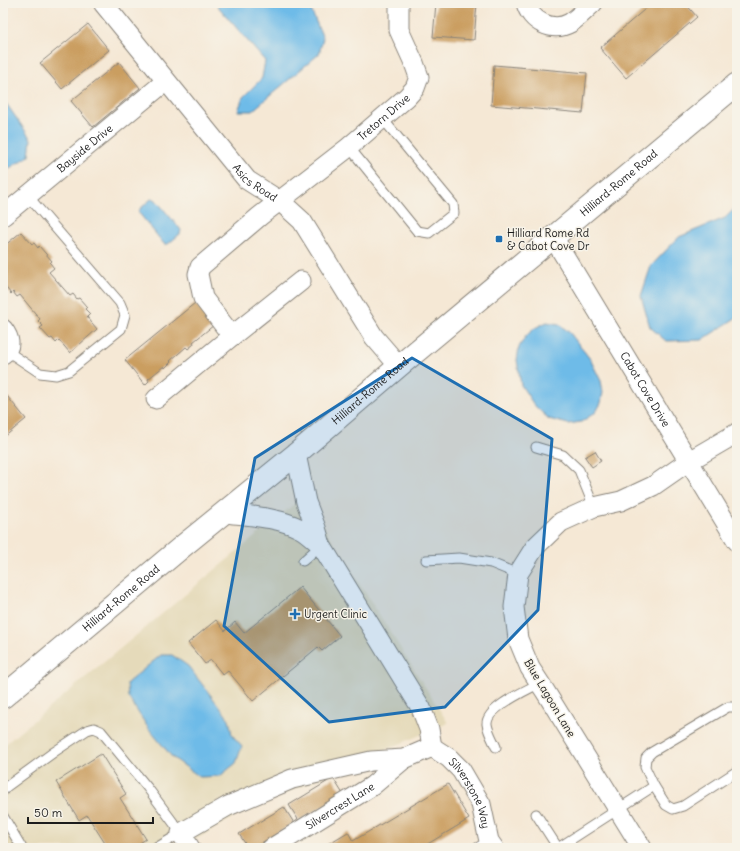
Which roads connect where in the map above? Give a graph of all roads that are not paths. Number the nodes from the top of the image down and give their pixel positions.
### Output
1 (103, 3) edge
2 (399, 3) edge
3 (526, 3) edge
4 (594, 3) edge
5 (166, 81) junction
6 (737, 84) edge
7 (382, 118) junction
8 (349, 147) junction
9 (27, 195) junction
10 (280, 201) junction
11 (3, 216) edge
12 (553, 237) junction
13 (301, 281) dead end
14 (3, 329) edge
15 (232, 336) junction
16 (5, 353) edge
17 (399, 366) junction
18 (156, 399) dead end
19 (737, 433) edge
20 (536, 447) dead end
21 (296, 454) junction
22 (689, 461) junction
23 (594, 507) junction
24 (224, 513) junction
25 (737, 541) edge
26 (321, 545) junction
27 (426, 560) dead end
28 (303, 561) dead end
29 (518, 574) junction
30 (540, 683) junction
31 (3, 697) edge
32 (737, 707) edge
33 (496, 747) dead end
34 (432, 748) junction
35 (404, 759) junction
36 (737, 771) edge
37 (654, 786) junction
38 (3, 791) edge
39 (618, 809) junction
40 (536, 814) dead end
41 (3, 816) edge
42 (186, 841) edge
43 (487, 846) edge
44 (22, 848) edge
45 (156, 848) edge
46 (272, 848) edge
47 (558, 848) edge
48 (642, 848) edge

1 - 5 street, Asics Road
2 - 7 street, Tretorn Drive
3 - 4 street
5 - 9 street, Bayside Drive
5 - 10 street, Asics Road
6 - 12 main road, Hilliard-Rome Road
7 - 8 street, Tretorn Drive
7 - 8 lane
8 - 10 street, Tretorn Drive
9 - 11 street, Bayside Drive
9 - 16 lane
10 - 15 street, Tretorn Drive
10 - 17 street, Asics Road
12 - 17 main road, Hilliard-Rome Road
12 - 22 street, Cabot Cove Drive
13 - 15 street
14 - 16 street
15 - 18 street
17 - 21 main road, Hilliard-Rome Road
19 - 22 street, Blue Lagoon Lane
20 - 23 lane
21 - 24 main road, Hilliard-Rome Road
21 - 26 street
22 - 23 street, Blue Lagoon Lane
22 - 25 street, Cabot Cove Drive
23 - 29 street, Blue Lagoon Lane
24 - 26 street
24 - 31 main road, Hilliard-Rome Road
26 - 28 lane
26 - 34 street
27 - 29 lane
29 - 30 street, Blue Lagoon Lane
30 - 33 lane
30 - 39 street, Blue Lagoon Lane
32 - 37 lane
34 - 35 street
34 - 43 street, Silverstone Way
35 - 42 street
35 - 46 street, Silvercrest Lane
36 - 37 lane
37 - 39 lane
38 - 42 lane
39 - 47 lane
39 - 48 street, Blue Lagoon Lane
40 - 47 lane
41 - 44 lane
42 - 45 lane

